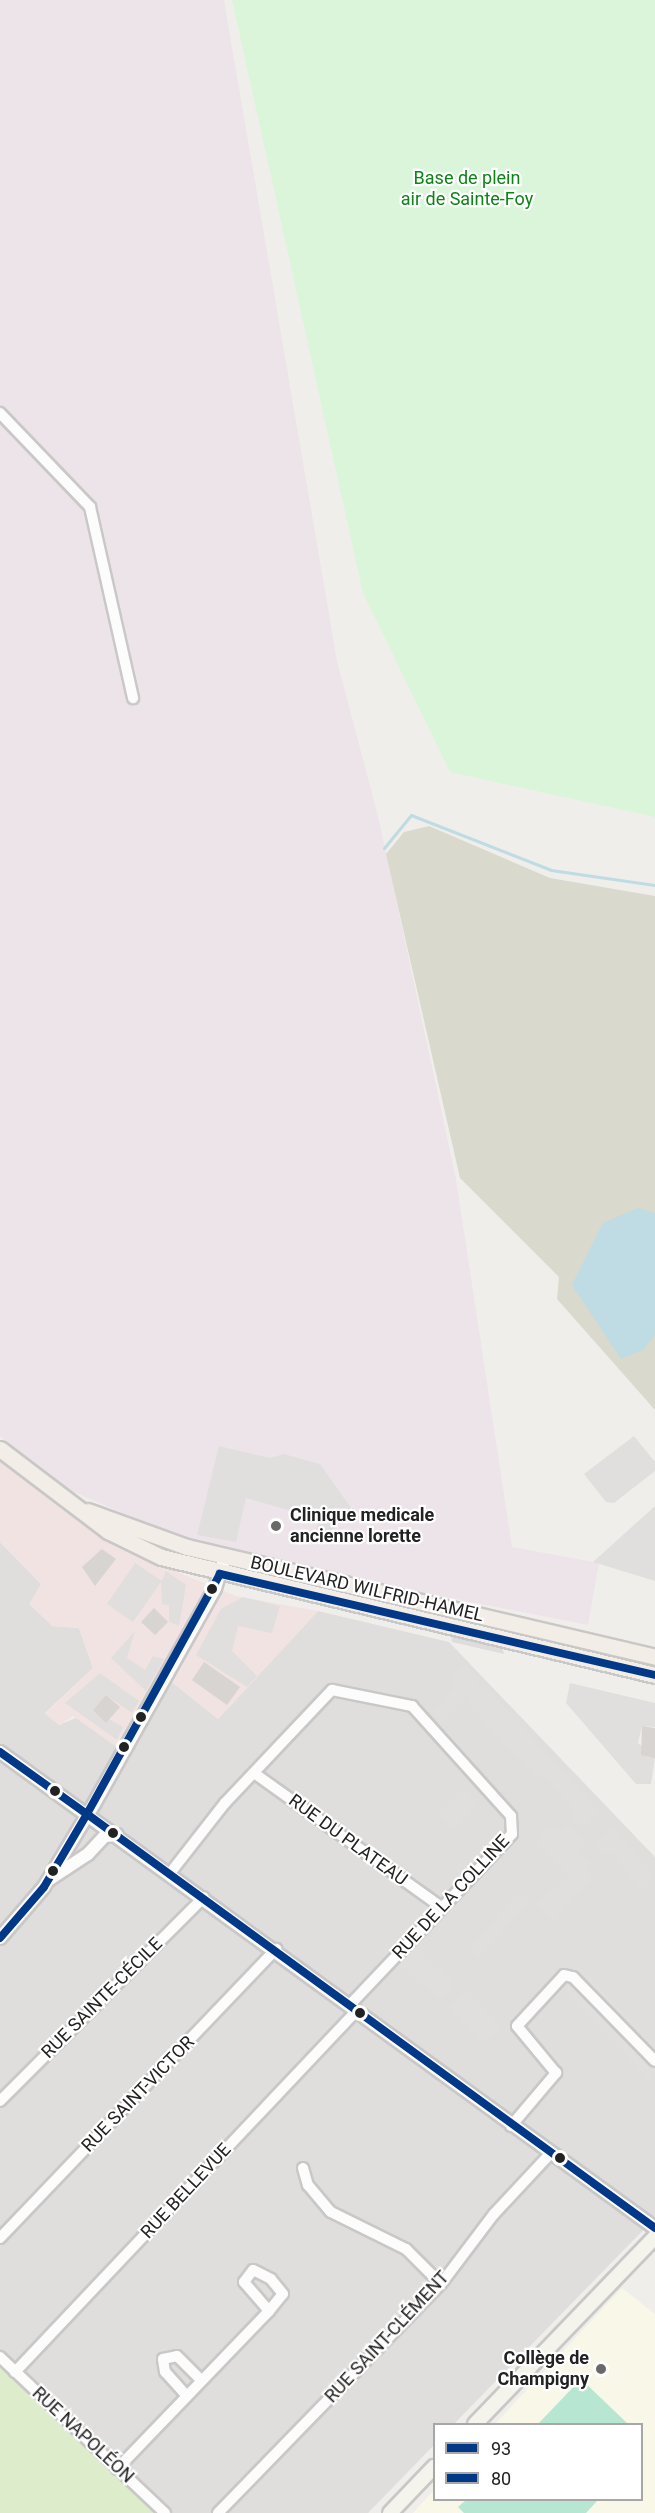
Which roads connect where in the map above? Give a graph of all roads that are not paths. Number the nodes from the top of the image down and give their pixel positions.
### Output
1 (0, 413) edge
2 (133, 698) dead end
3 (0, 1449) edge
4 (82, 1510) junction
5 (225, 1556) junction
6 (220, 1574) junction
7 (655, 1657) edge
8 (655, 1675) edge
9 (0, 1752) edge
10 (254, 1773) junction
11 (87, 1814) junction
12 (117, 1835) junction
13 (171, 1872) junction
14 (49, 1880) junction
15 (204, 1897) junction
16 (441, 1907) junction
17 (0, 1938) edge
18 (276, 1949) junction
19 (354, 2007) junction
20 (655, 2061) edge
21 (0, 2101) edge
22 (511, 2126) junction
23 (549, 2155) junction
24 (303, 2168) dead end
25 (655, 2228) edge
26 (655, 2237) edge
27 (0, 2238) edge
28 (441, 2284) junction
29 (269, 2311) dead end
30 (0, 2358) edge
31 (15, 2372) junction
32 (201, 2380) junction
33 (186, 2395) junction
34 (476, 2423) edge
35 (117, 2469) junction
36 (433, 2469) edge
37 (165, 2513) edge
38 (218, 2513) edge
39 (390, 2513) edge

1 - 2 street
3 - 4 main road, BOULEVARD WILFRID-HAMEL
4 - 5 main road, BOULEVARD WILFRID-HAMEL
4 - 6 main road, BOULEVARD WILFRID-HAMEL
5 - 6 street
5 - 7 main road, BOULEVARD WILFRID-HAMEL
6 - 8 main road, BOULEVARD WILFRID-HAMEL
6 - 11 street
9 - 11 street
10 - 13 street, RUE DE LA COLLINE
10 - 16 street, RUE DU PLATEAU
10 - 16 street, RUE DE LA COLLINE
11 - 12 street
11 - 14 street
12 - 13 street
12 - 14 street
13 - 15 street
14 - 17 street
15 - 18 street
15 - 21 street, RUE SAINTE-CÉCILE
16 - 19 street, RUE DE LA COLLINE
18 - 19 street
18 - 27 street, RUE SAINT-VICTOR
19 - 22 street
19 - 31 street, RUE BELLEVUE
20 - 22 street
22 - 23 street
23 - 25 street
23 - 28 street, RUE SAINT-CLÉMENT
24 - 28 street
26 - 34 main road
28 - 38 street, RUE SAINT-CLÉMENT
29 - 32 street
30 - 31 street, RUE NAPOLÉON
31 - 35 street, RUE NAPOLÉON
32 - 33 street
32 - 33 street
33 - 35 street
35 - 37 street, RUE NAPOLÉON
36 - 39 main road

